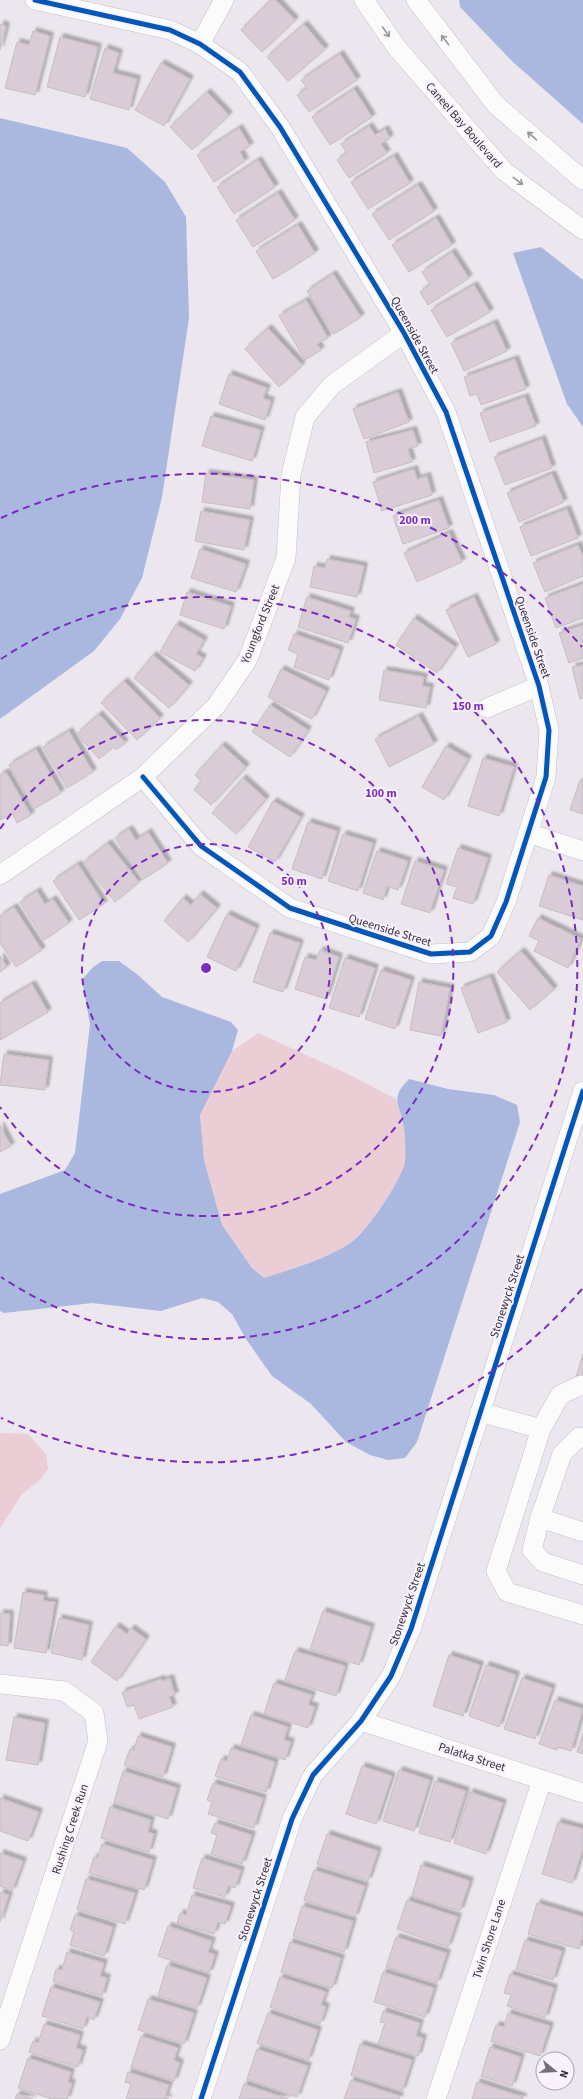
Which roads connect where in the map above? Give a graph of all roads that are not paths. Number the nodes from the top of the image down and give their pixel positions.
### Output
1 (35, 0) edge
2 (224, 0) edge
3 (364, 0) edge
4 (416, 0) edge
5 (200, 44) junction
6 (583, 180) edge
7 (583, 230) edge
8 (404, 333) junction
9 (539, 686) junction
10 (487, 708) dead end
11 (143, 777) junction
12 (528, 833) junction
13 (583, 851) edge
14 (0, 876) edge
15 (583, 1090) edge
16 (583, 1386) edge
17 (480, 1412) junction
18 (541, 1429) junction
19 (583, 1438) edge
20 (540, 1518) junction
21 (583, 1532) edge
22 (583, 1575) edge
23 (583, 1615) edge
24 (0, 1684) edge
25 (361, 1720) junction
26 (542, 1780) junction
27 (583, 1792) edge
28 (0, 2040) edge
29 (201, 2099) edge
30 (436, 2099) edge

1 - 5 street, Queenside Street
2 - 5 street
3 -> 7 street, Caneel Bay Boulevard
6 -> 4 street
5 - 8 street, Queenside Street
8 - 9 street, Queenside Street
8 - 11 street, Youngford Street
9 - 10 street
9 - 12 street, Queenside Street
11 - 12 street, Queenside Street
11 - 14 street, Youngford Street
12 - 13 street
15 - 17 street, Stonewyck Street
16 - 18 street
17 - 18 street
17 - 25 street, Stonewyck Street
18 - 23 street
19 - 20 street
20 - 21 street
20 - 22 street
24 - 28 street, Rushing Creek Run
25 - 26 street, Palatka Street
25 - 29 street, Stonewyck Street
26 - 27 street, Palatka Street
26 - 30 street, Twin Shore Lane

